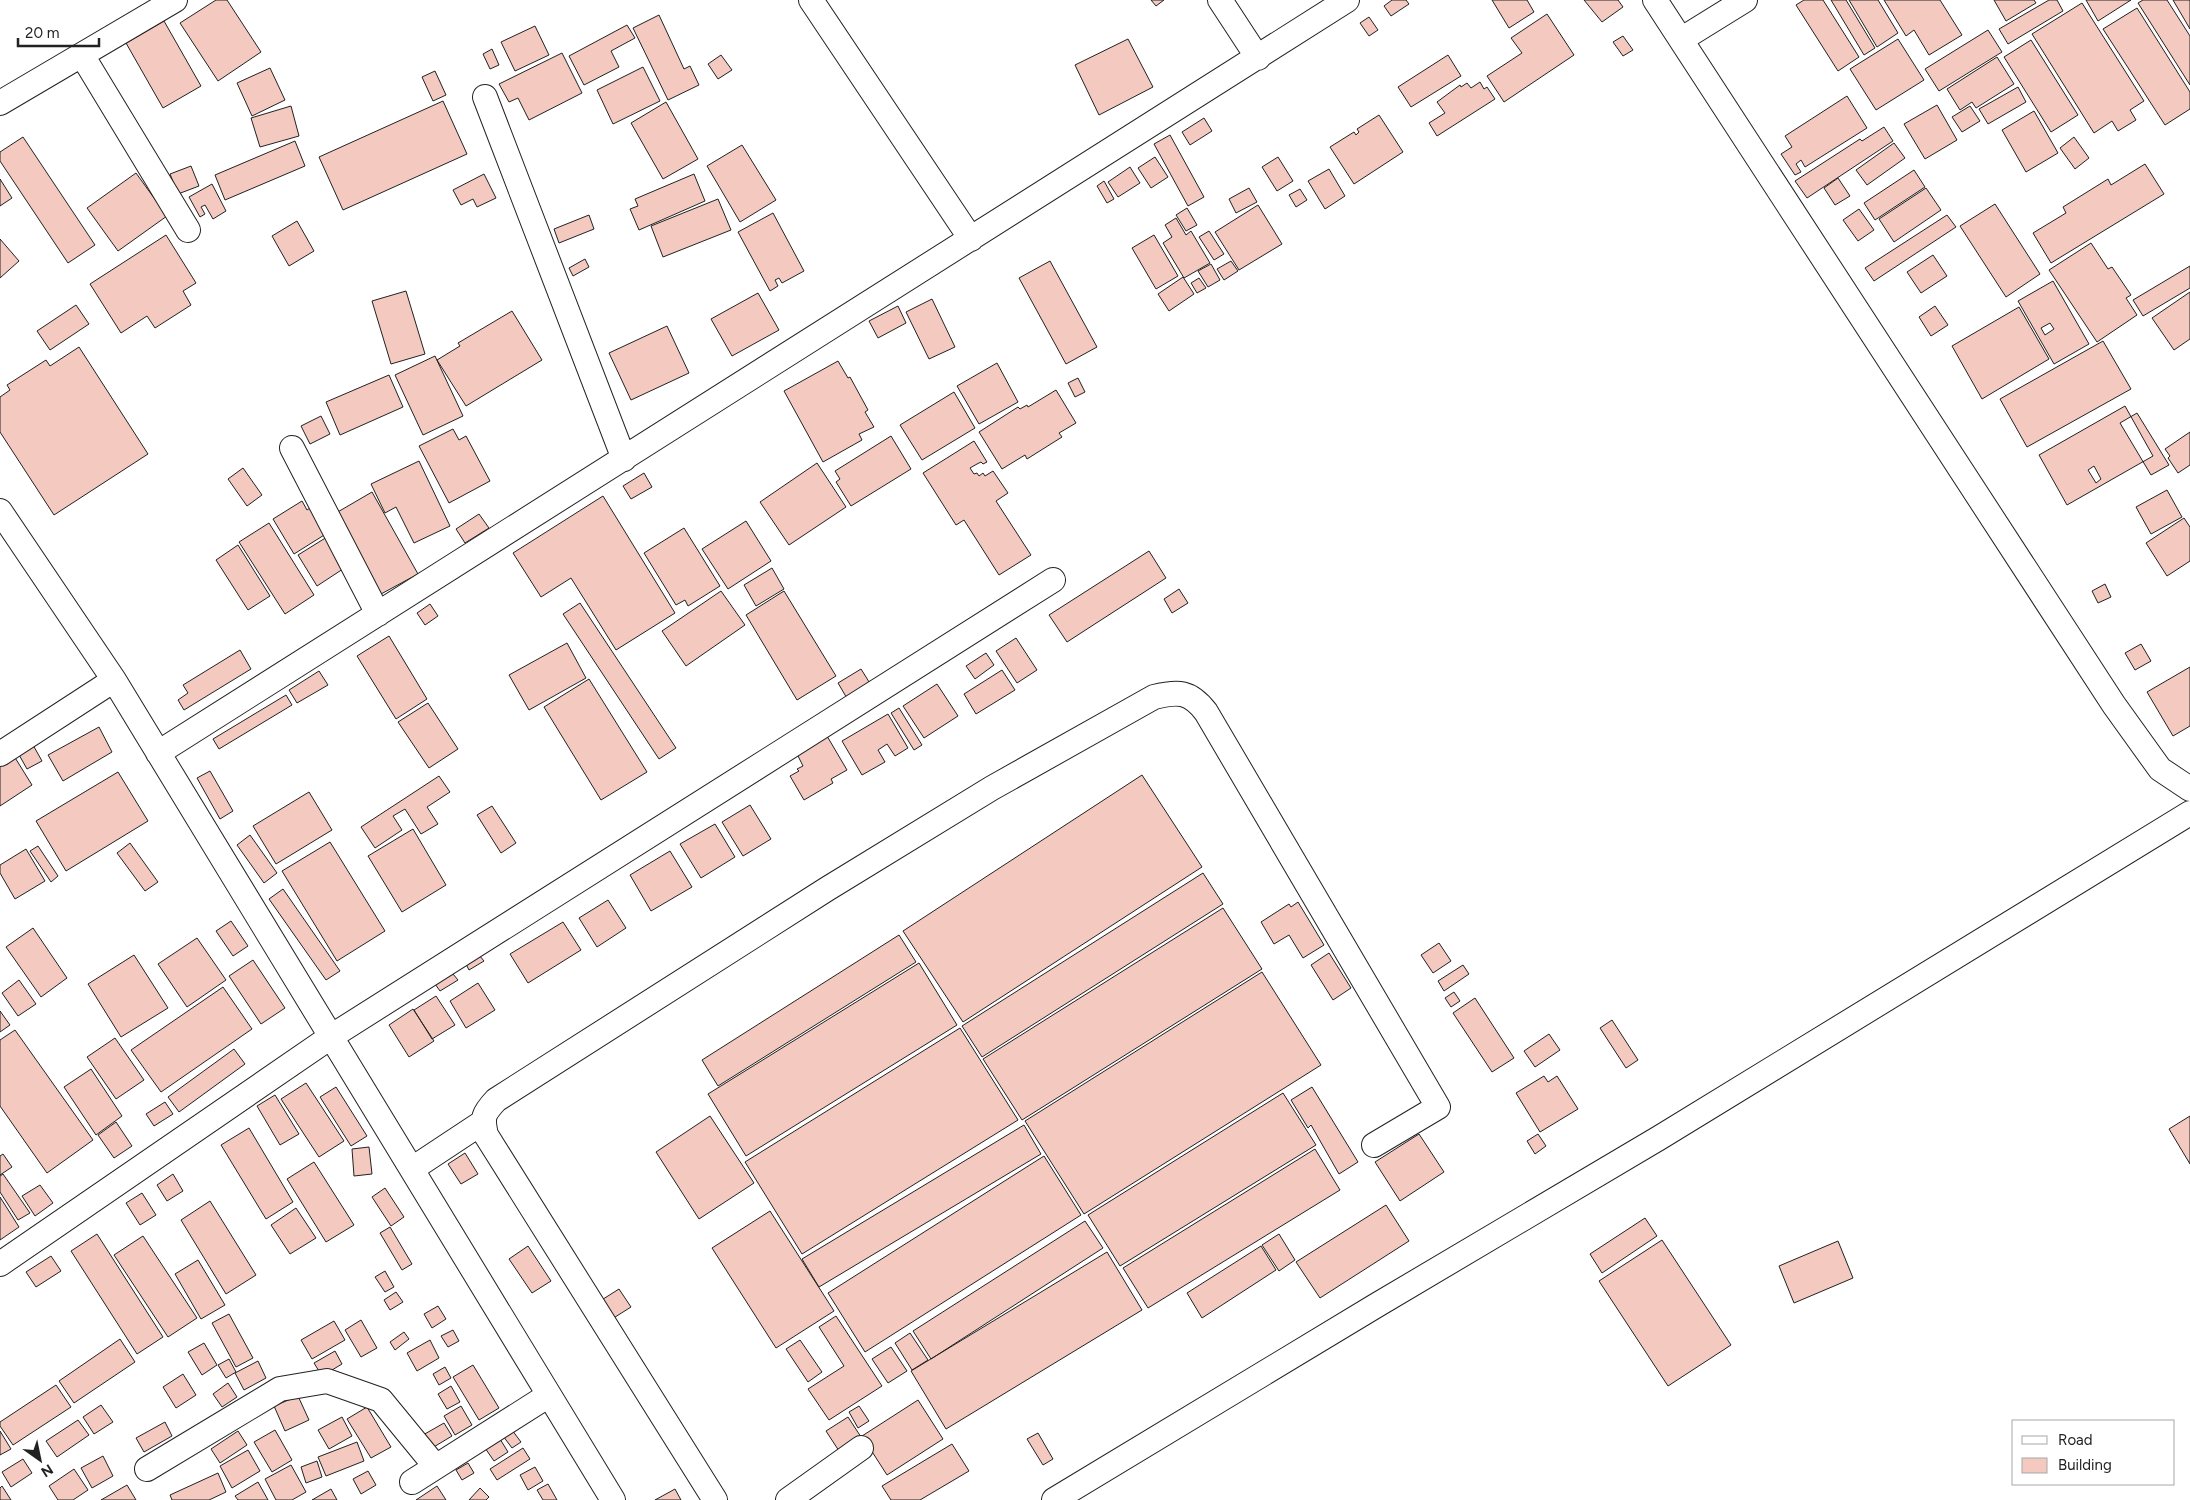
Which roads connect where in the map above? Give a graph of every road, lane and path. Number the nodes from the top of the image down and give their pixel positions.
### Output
1 (175, 0) edge
2 (811, 0) edge
3 (1220, 0) edge
4 (1347, 0) edge
5 (1655, 0) edge
6 (1745, 0) edge
7 (1682, 39) junction
8 (82, 55) junction
9 (1258, 58) junction
10 (485, 96) dead end
11 (0, 103) edge
12 (188, 230) dead end
13 (971, 239) junction
14 (292, 448) dead end
15 (624, 459) junction
16 (0, 511) edge
17 (1053, 580) dead end
18 (378, 614) junction
19 (114, 680) junction
20 (158, 753) junction
21 (0, 754) edge
22 (2190, 789) edge
23 (2190, 813) edge
24 (332, 1036) junction
25 (483, 1122) junction
26 (1374, 1145) dead end
27 (412, 1168) junction
28 (0, 1264) edge
29 (549, 1395) junction
30 (861, 1448) dead end
31 (436, 1467) junction
32 (147, 1469) dead end
33 (412, 1482) dead end
34 (613, 1500) edge
35 (715, 1500) edge
36 (788, 1500) edge
37 (1054, 1500) edge

1 - 8 street
2 - 13 street
3 - 9 street
4 - 9 street
5 - 7 street
6 - 7 street
7 - 22 street
8 - 11 street
8 - 12 street
9 - 13 street
10 - 15 street
13 - 15 street
14 - 18 street
15 - 18 street
16 - 19 street
17 - 24 street
18 - 20 street
19 - 20 street
19 - 21 street
20 - 24 street
23 - 37 street
24 - 27 street
24 - 28 street
25 - 26 street
25 - 27 street
25 - 35 street
27 - 29 street
29 - 31 street
29 - 34 street
30 - 36 street
31 - 32 street
31 - 33 street

